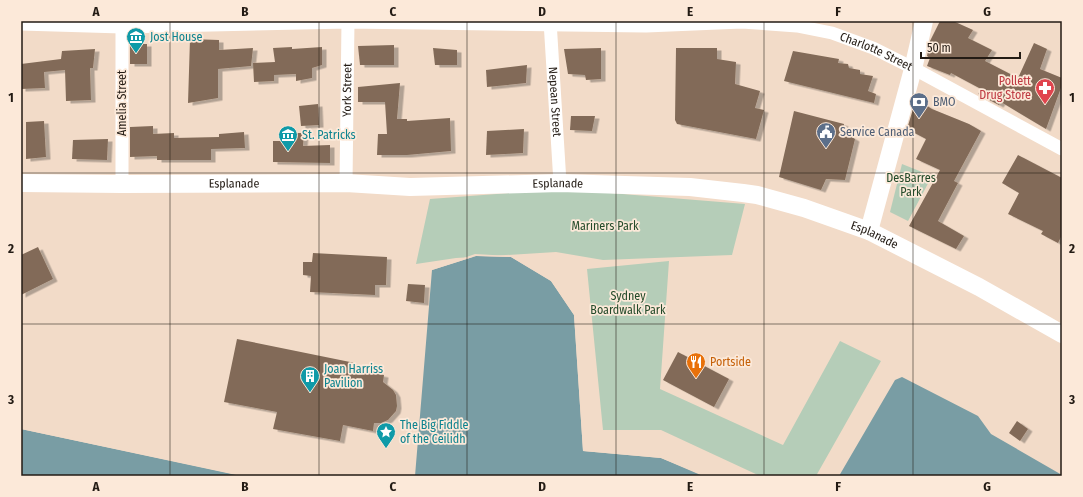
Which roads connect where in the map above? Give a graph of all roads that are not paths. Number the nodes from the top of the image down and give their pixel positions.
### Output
1 (348, 21) edge
2 (924, 21) edge
3 (550, 23) edge
4 (21, 24) edge
5 (122, 24) edge
6 (914, 69) junction
7 (1062, 149) edge
8 (21, 183) edge
9 (346, 183) junction
10 (560, 183) junction
11 (122, 184) junction
12 (869, 232) junction
13 (1062, 334) edge

1 - 3 street, Charlotte Street
1 - 5 street, Charlotte Street
1 - 9 street, York Street
2 - 6 street
3 - 6 street, Charlotte Street
3 - 10 street, Nepean Street
4 - 5 street, Charlotte Street
5 - 11 street, Amelia Street
6 - 7 street, Charlotte Street
6 - 12 street
8 - 11 street, Esplanade
9 - 10 street, Esplanade
9 - 11 street, Esplanade
10 - 12 street, Esplanade
12 - 13 street, Esplanade

